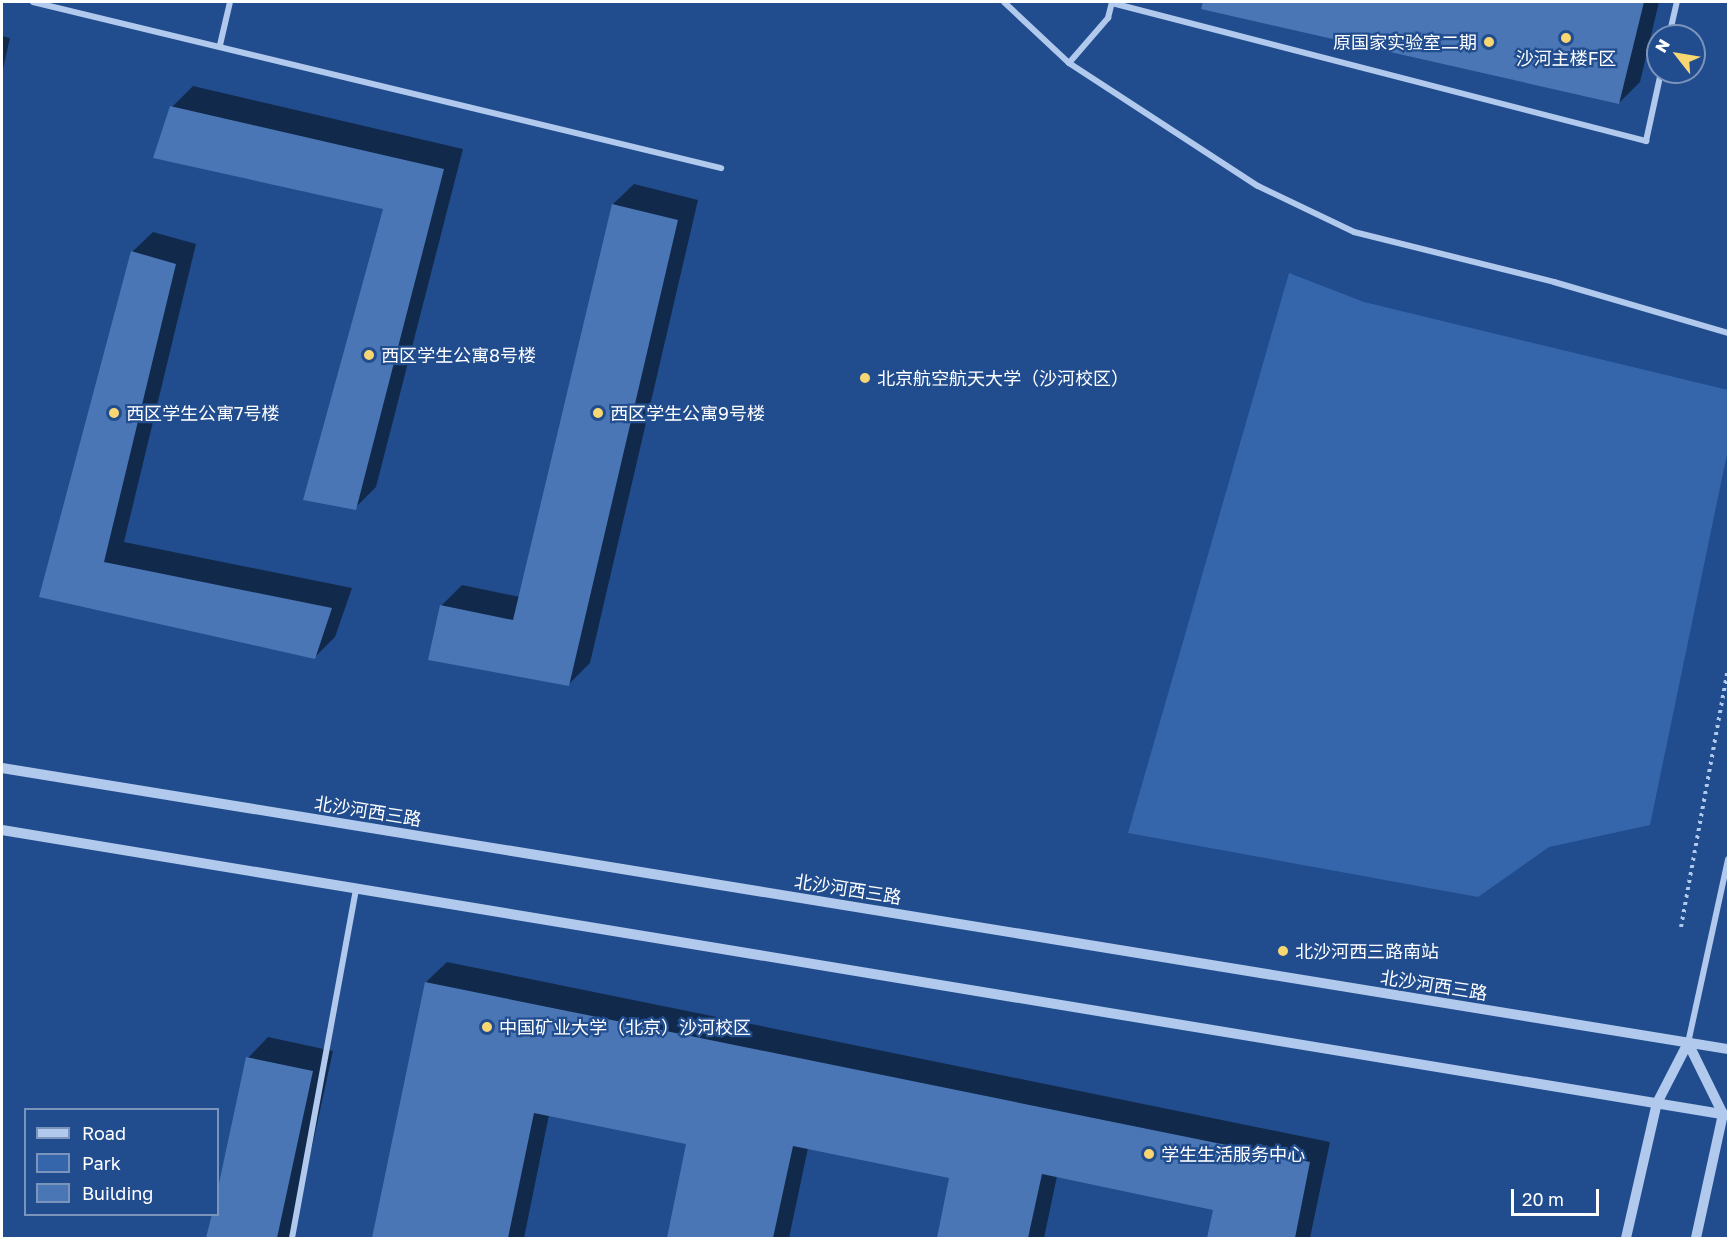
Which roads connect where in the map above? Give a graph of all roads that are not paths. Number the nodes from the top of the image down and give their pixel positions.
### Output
1 (33, 2) edge
2 (230, 2) edge
3 (1005, 2) edge
4 (1112, 2) edge
5 (1677, 2) edge
6 (1672, 24) edge
7 (220, 45) junction
8 (1069, 63) junction
9 (1658, 84) edge
10 (721, 168) dead end
11 (1728, 333) edge
12 (2, 768) edge
13 (2, 830) edge
14 (1728, 859) edge
15 (356, 888) junction
16 (1688, 1043) junction
17 (1728, 1049) edge
18 (1657, 1103) junction
19 (1726, 1115) edge
20 (292, 1239) edge
21 (1626, 1239) edge
22 (1696, 1239) edge

1 - 7 street
2 - 7 street
3 - 8 street
4 - 8 street
4 - 9 street
5 - 6 street
7 - 10 street
8 - 11 street
12 - 16 street, 北沙河西三路
13 - 15 street
14 - 16 street
15 - 18 street
15 - 20 street
16 - 17 street, 北沙河西三路
16 - 18 street
16 - 19 street
18 - 19 street
18 - 21 street
19 - 22 street

